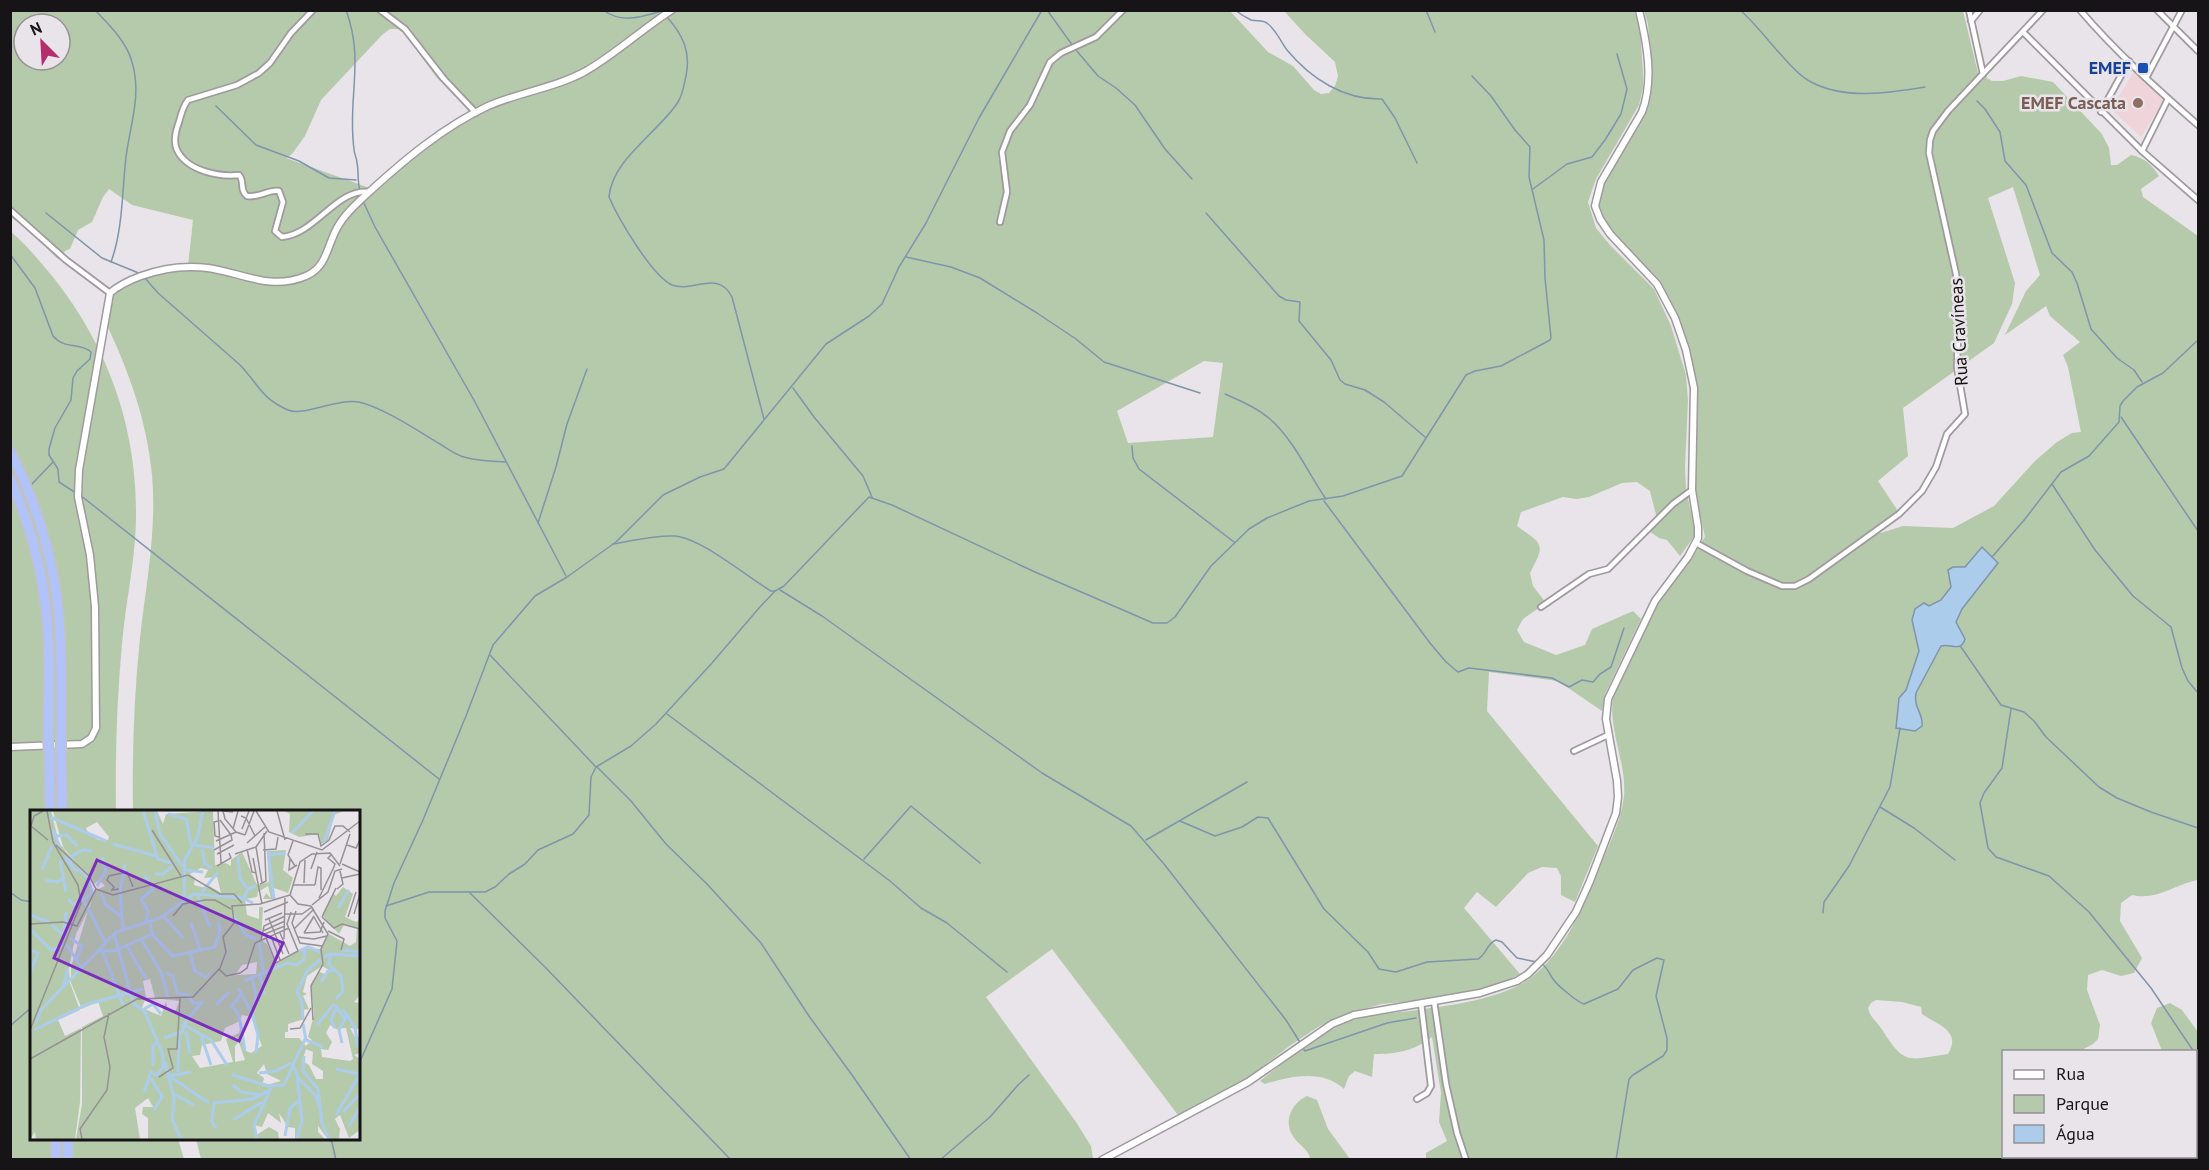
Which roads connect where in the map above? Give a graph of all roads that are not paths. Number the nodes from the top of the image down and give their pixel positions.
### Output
1 (313, 10) edge
2 (380, 10) edge
3 (672, 10) edge
4 (1123, 10) edge
5 (1639, 10) edge
6 (1969, 10) edge
7 (1980, 10) edge
8 (2043, 10) edge
9 (2080, 10) edge
10 (2157, 10) edge
11 (2182, 10) edge
12 (1971, 21) junction
13 (2173, 28) junction
14 (2023, 32) junction
15 (2199, 51) edge
16 (2129, 61) junction
17 (1983, 74) junction
18 (2146, 78) junction
19 (2168, 99) junction
20 (2101, 112) junction
21 (476, 113) junction
22 (2199, 125) edge
23 (2142, 151) junction
24 (370, 192) junction
25 (2199, 200) edge
26 (10, 210) edge
27 (1000, 222) dead end
28 (110, 293) junction
29 (10, 451) edge
30 (10, 479) edge
31 (1692, 490) junction
32 (1696, 543) junction
33 (1541, 607) dead end
34 (1608, 735) junction
35 (10, 747) edge
36 (1574, 751) dead end
37 (50, 810) edge
38 (62, 810) edge
39 (1434, 1001) junction
40 (1421, 1003) junction
41 (1417, 1099) dead end
42 (56, 1140) edge
43 (68, 1140) edge
44 (56, 1160) edge
45 (68, 1160) edge
46 (1102, 1160) edge
47 (1466, 1160) edge

1 - 24 street
2 - 21 street
3 - 21 street
4 - 27 street
5 - 31 street
6 - 12 street
7 - 12 street
8 - 14 street, Rua Cravíneas
9 - 16 street
10 - 13 street
11 - 13 street
12 - 17 street
13 - 15 street
13 - 18 street
14 - 17 street, Rua Cravíneas
14 - 20 street
16 - 18 street
16 - 20 street
17 - 32 street, Rua Cravíneas
18 - 19 street
19 - 22 street
19 - 23 street
20 - 23 street
21 - 24 street
23 - 25 street
24 - 28 street
26 - 28 street
28 - 35 street
29 - 38 highway, bridge
30 - 37 highway, bridge
31 - 32 street
31 - 33 street
32 - 34 street
34 - 36 street
34 - 39 street
39 - 40 street
39 - 47 street
40 - 41 street
40 - 46 street
42 - 44 highway
43 - 45 highway

